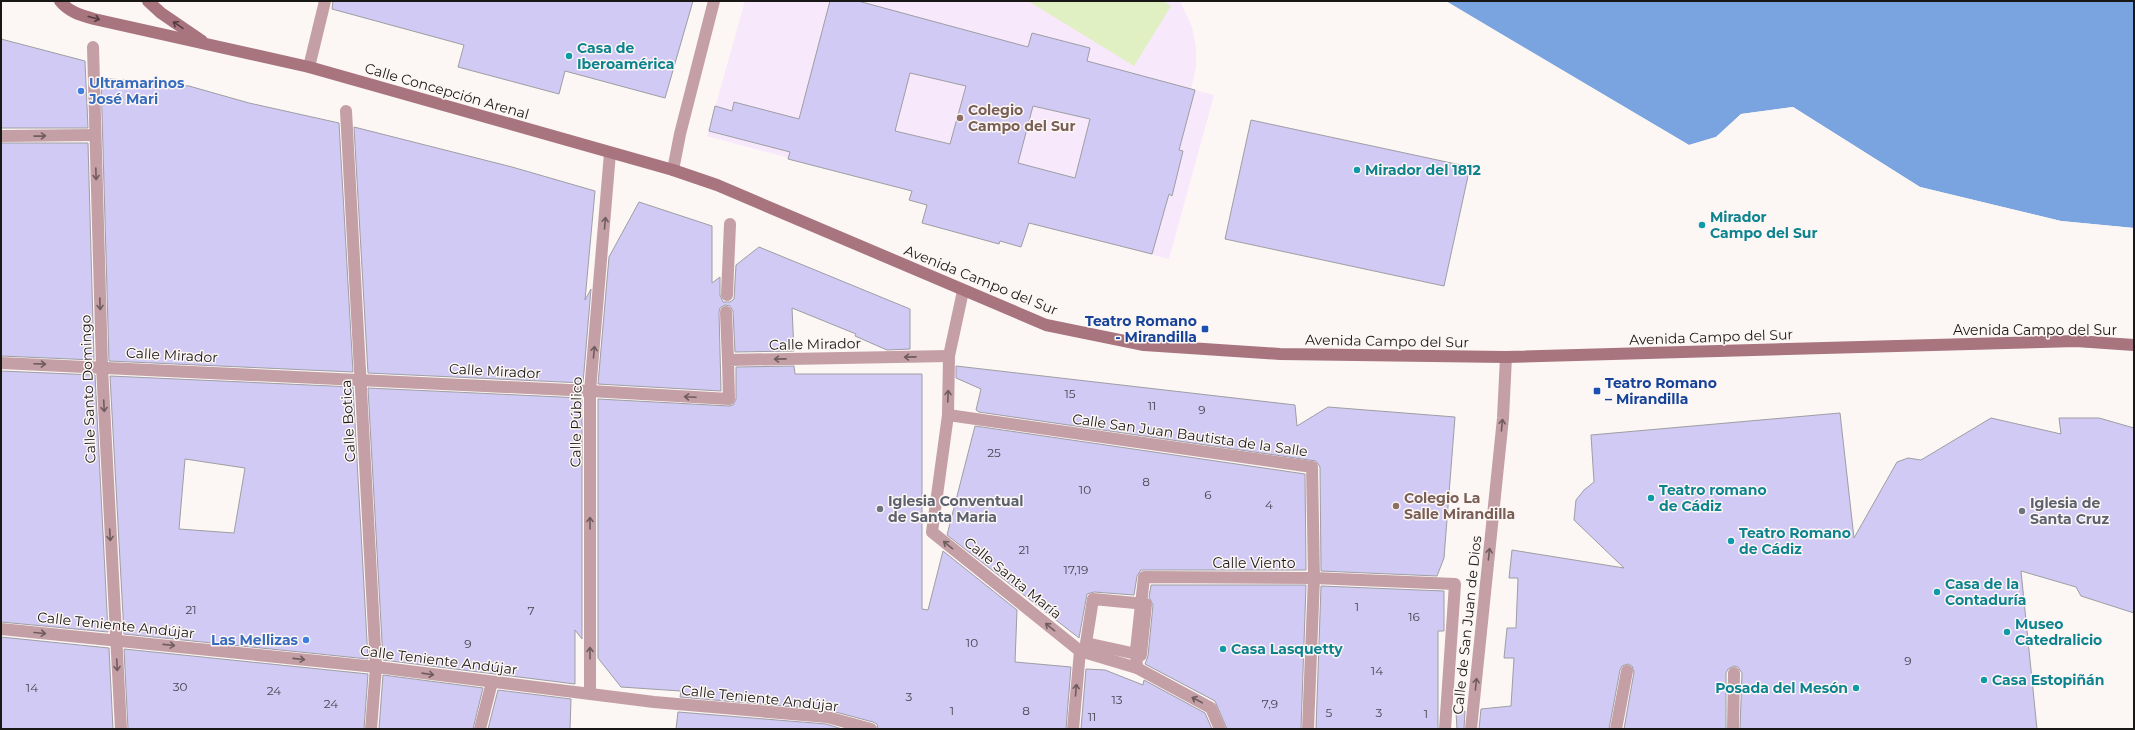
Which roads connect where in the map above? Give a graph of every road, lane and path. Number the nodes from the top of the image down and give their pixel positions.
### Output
1 (60, 1) edge
2 (148, 1) edge
3 (325, 1) edge
4 (714, 1) edge
5 (210, 46) junction
6 (93, 47) dead end
7 (309, 67) junction
8 (346, 111) dead end
9 (95, 135) junction
10 (1, 136) edge
11 (610, 153) junction
12 (673, 170) junction
13 (730, 224) dead end
14 (964, 291) junction
15 (727, 295) dead end
16 (726, 312) dead end
17 (2134, 345) edge
18 (949, 356) junction
19 (1506, 357) junction
20 (728, 360) junction
21 (1, 363) edge
22 (102, 367) junction
23 (360, 380) junction
24 (590, 391) junction
25 (948, 415) junction
26 (1314, 578) junction
27 (1142, 604) junction
28 (1, 629) edge
29 (116, 639) junction
30 (1080, 651) junction
31 (1136, 654) junction
32 (376, 667) junction
33 (1137, 668) junction
34 (1627, 671) dead end
35 (1734, 673) dead end
36 (492, 682) junction
37 (590, 692) junction
38 (121, 729) edge
39 (371, 729) edge
40 (480, 729) edge
41 (871, 729) edge
42 (1073, 729) edge
43 (1220, 729) edge
44 (1308, 729) edge
45 (1445, 729) edge
46 (1472, 729) edge
47 (1616, 729) edge
48 (1733, 729) edge

1 -> 5 street, Calle Concepción Arenal
5 -> 2 street, Calle Concepción Arenal
3 - 7 street
4 - 12 street
5 - 7 street, Calle Concepción Arenal
6 - 9 street, Calle Santo Domingo
7 - 11 street, Calle Concepción Arenal
8 - 23 street, Calle Botica
10 -> 9 street
9 -> 22 street, Calle Santo Domingo
11 - 12 street, Calle Concepción Arenal
24 -> 11 street, Calle Público
12 - 14 street, Avenida Campo del Sur
13 - 15 street
14 - 18 street, Calle Santa María
14 - 19 street, Avenida Campo del Sur
16 - 20 street
17 - 19 street, Avenida Campo del Sur
18 -> 20 street, Calle Mirador
25 -> 18 street, Calle Santa María
46 -> 19 street, Calle de San Juan de Dios
20 -> 24 street, Calle Mirador
21 -> 22 street, Calle Mirador
22 - 23 street, Calle Mirador
22 -> 29 street, Calle Santo Domingo
23 - 24 street, Calle Mirador
23 - 32 street, Calle Botica
37 -> 24 street, Calle Público
25 - 26 street, Calle San Juan Bautista de la Salle
30 -> 25 street, Calle Santa María
26 - 27 street, Calle Viento
26 - 44 street, Calle San Juan Bautista de la Salle
26 - 45 street, Calle Viento
27 - 31 street
27 - 31 street
28 -> 29 street, Calle Teniente Andújar
29 -> 32 street, Calle Teniente Andújar
29 -> 38 street, Calle Santo Domingo
30 - 33 street, Calle Santa María
42 -> 30 street
31 - 33 street
32 -> 36 street, Calle Teniente Andújar
32 - 39 street, Calle Botica
43 -> 33 street, Calle Santa María
34 - 47 street
35 - 48 street
36 - 37 street, Calle Teniente Andújar
36 - 40 street
37 - 41 street, Calle Teniente Andújar

